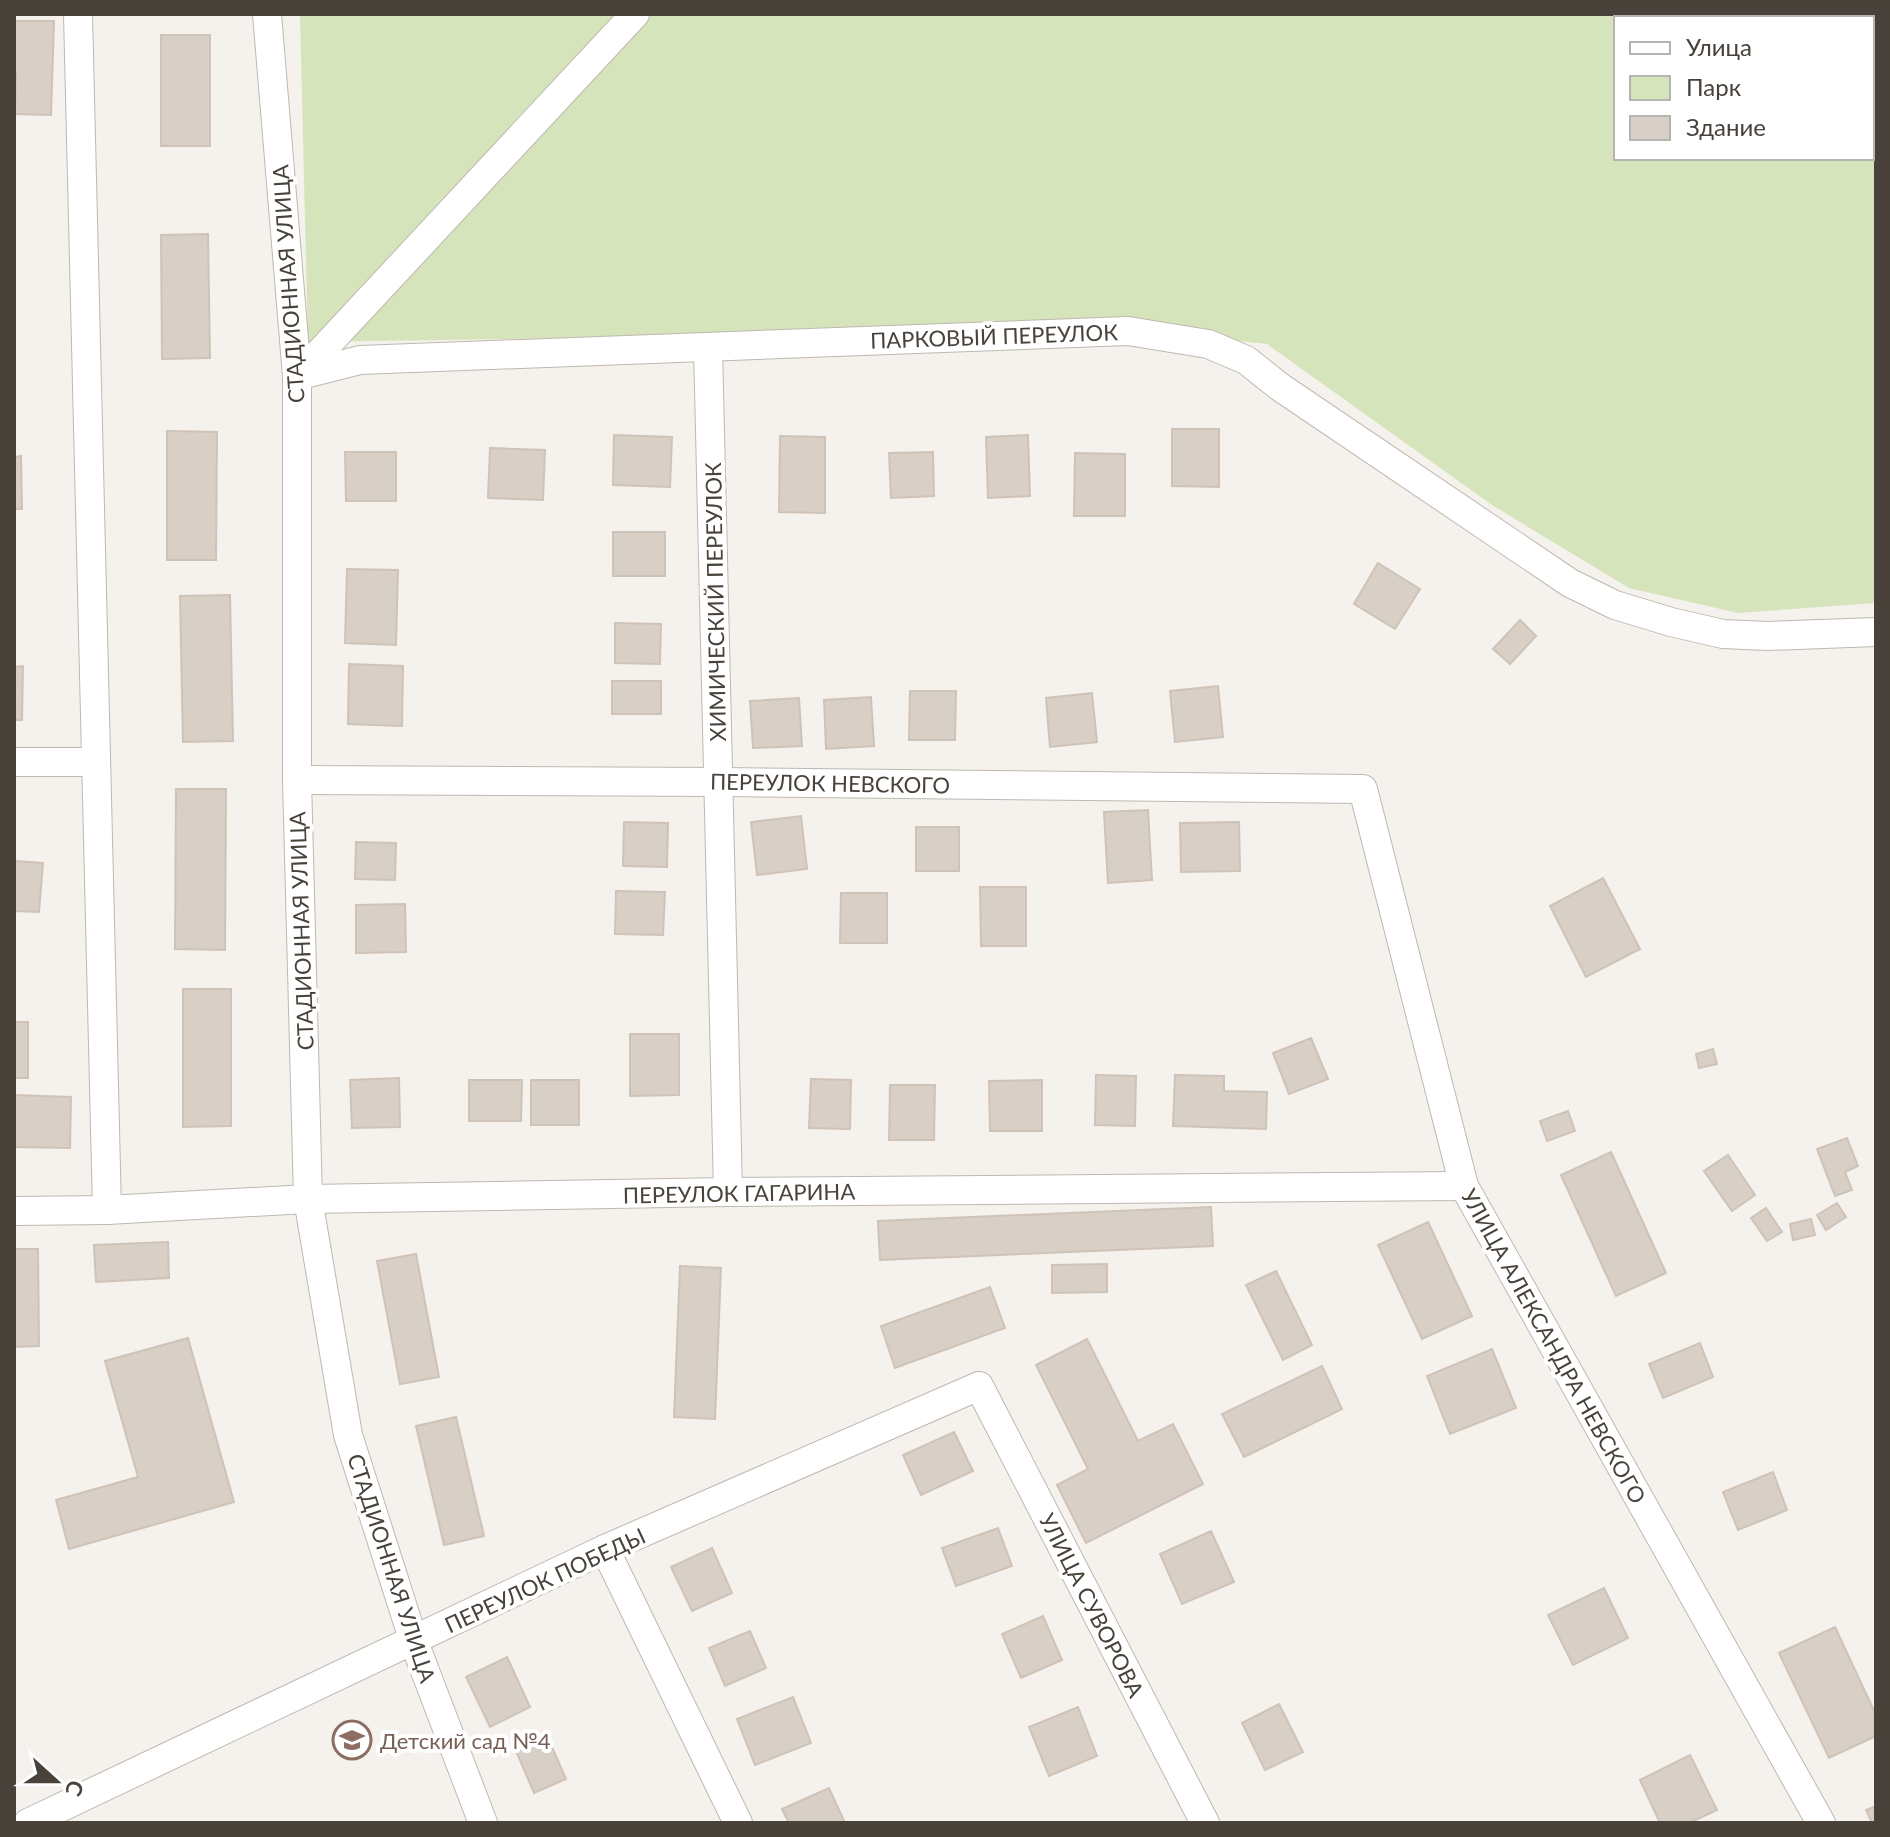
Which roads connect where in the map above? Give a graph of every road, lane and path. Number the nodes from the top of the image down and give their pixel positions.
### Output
1 (78, 14) edge
2 (267, 14) edge
3 (635, 14) edge
4 (708, 347) junction
5 (297, 376) junction
6 (1876, 632) edge
7 (14, 762) edge
8 (96, 762) junction
9 (297, 780) junction
10 (719, 782) junction
11 (1363, 789) joint
12 (1464, 1186) junction
13 (728, 1192) junction
14 (308, 1199) junction
15 (107, 1210) junction
16 (14, 1211) edge
17 (979, 1386) joint
18 (605, 1549) junction
19 (414, 1642) junction
20 (28, 1823) edge
21 (483, 1823) edge
22 (738, 1823) edge
23 (1205, 1823) edge
24 (1821, 1823) edge

1 - 8 street
2 - 5 street, СТАДИОННАЯ УЛИЦА
3 - 5 street
4 - 5 street, ПАРКОВЫЙ ПЕРЕУЛОК
4 - 6 street, ПАРКОВЫЙ ПЕРЕУЛОК
4 - 10 street, ХИМИЧЕСКИЙ ПЕРЕУЛОК
5 - 9 street, СТАДИОННАЯ УЛИЦА
7 - 8 street
8 - 15 street
9 - 10 street, ПЕРЕУЛОК НЕВСКОГО
9 - 14 street, СТАДИОННАЯ УЛИЦА
10 - 11 street, ПЕРЕУЛОК НЕВСКОГО
10 - 13 street, ХИМИЧЕСКИЙ ПЕРЕУЛОК
11 - 12 street, УЛИЦА АЛЕКСАНДРА НЕВСКОГО
12 - 13 street, ПЕРЕУЛОК ГАГАРИНА
12 - 24 street, УЛИЦА АЛЕКСАНДРА НЕВСКОГО
13 - 14 street, ПЕРЕУЛОК ГАГАРИНА
14 - 15 street, ПЕРЕУЛОК ГАГАРИНА
14 - 19 street, СТАДИОННАЯ УЛИЦА
15 - 16 street, ПЕРЕУЛОК ГАГАРИНА
17 - 18 street, ПЕРЕУЛОК ПОБЕДЫ
17 - 23 street, УЛИЦА СУВОРОВА
18 - 19 street, ПЕРЕУЛОК ПОБЕДЫ
18 - 22 street
19 - 20 street, ПЕРЕУЛОК ПОБЕДЫ
19 - 21 street, СТАДИОННАЯ УЛИЦА

